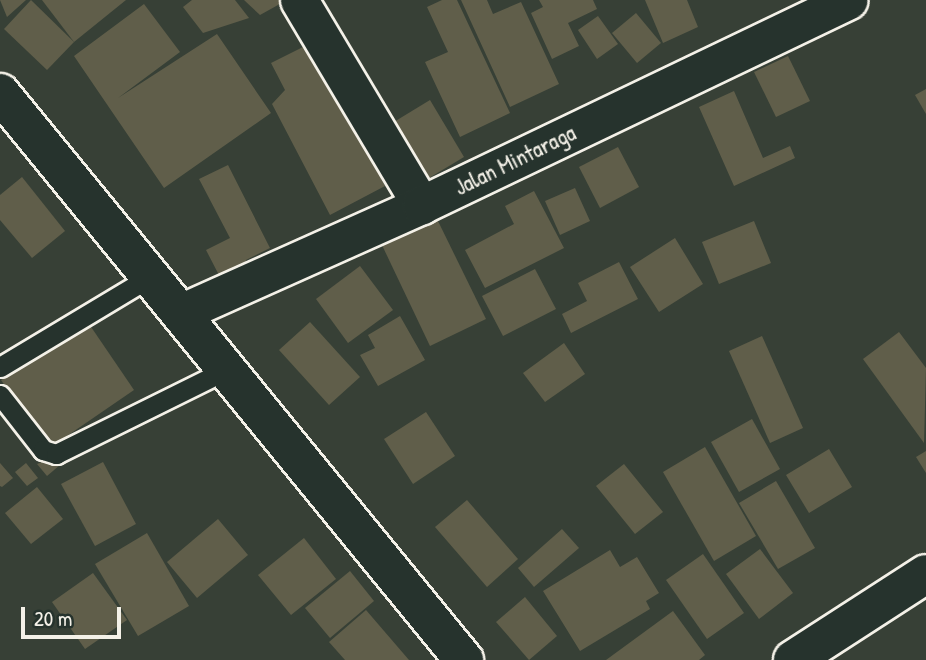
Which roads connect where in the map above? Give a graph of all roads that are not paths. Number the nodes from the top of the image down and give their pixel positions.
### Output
1 (299, 0) edge
2 (848, 0) edge
3 (4, 106) edge
4 (421, 205) junction
5 (150, 277) junction
6 (180, 313) junction
7 (0, 367) edge
8 (226, 370) junction
9 (0, 395) edge
10 (926, 574) edge
11 (464, 660) edge
12 (793, 660) edge

1 - 4 street
2 - 4 street, Jalan Mintaraga
3 - 5 street
4 - 6 street, Jalan Mintaraga
5 - 6 street
5 - 7 lane
6 - 8 street
8 - 9 lane
8 - 11 street
10 - 12 street

